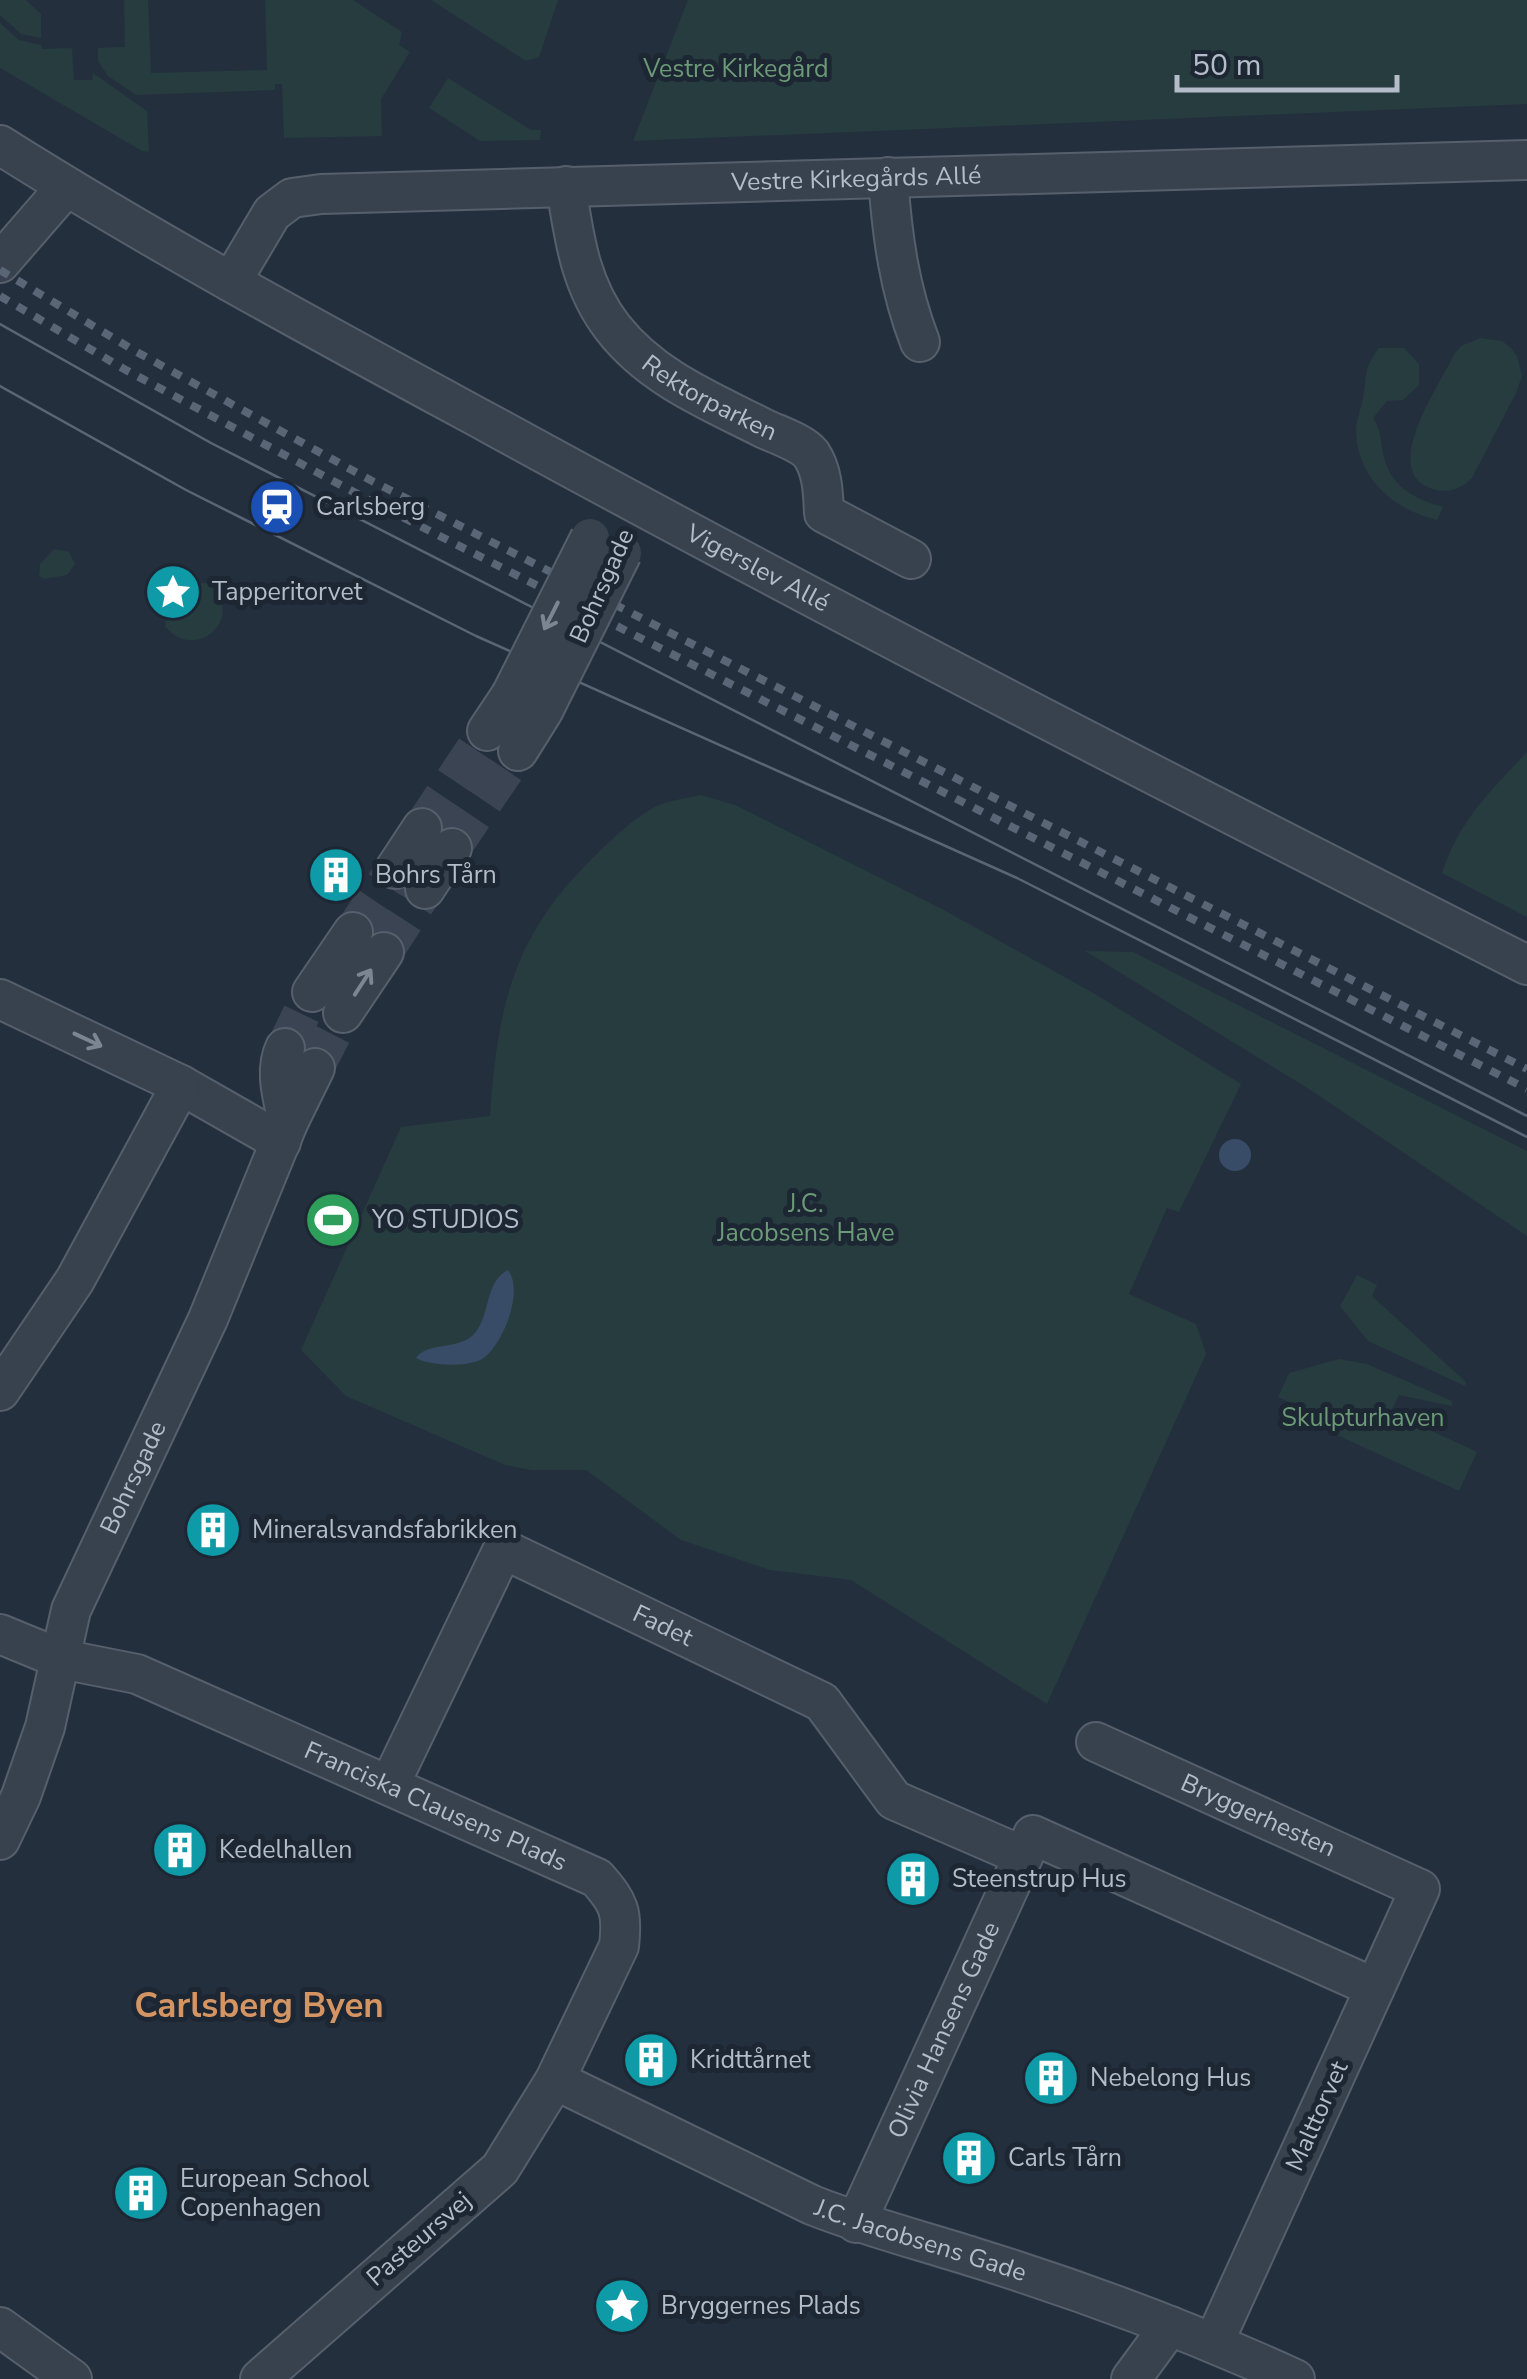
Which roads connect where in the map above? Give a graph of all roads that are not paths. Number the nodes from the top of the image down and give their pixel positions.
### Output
1 (0, 145) edge
2 (1527, 160) edge
3 (888, 177) junction
4 (66, 186) junction
5 (566, 186) junction
6 (11, 250) edge
7 (231, 282) junction
8 (920, 342) dead end
9 (637, 505) junction
10 (911, 559) dead end
11 (502, 741) tunnel mouth
12 (437, 838) tunnel mouth
13 (410, 879) tunnel mouth
14 (368, 942) tunnel mouth
15 (1527, 965) edge
16 (0, 999) edge
17 (328, 1003) tunnel mouth
18 (300, 1058) tunnel mouth
19 (181, 1085) junction
20 (284, 1132) junction
21 (0, 1392) edge
22 (0, 1634) edge
23 (61, 1659) junction
24 (1096, 1742) dead end
25 (390, 1784) junction
26 (0, 1840) edge
27 (1028, 1845) junction
28 (1420, 1890) joint
29 (1375, 1988) junction
30 (555, 2080) junction
31 (856, 2223) junction
32 (1170, 2326) junction
33 (0, 2327) edge
34 (1214, 2342) junction
35 (72, 2379) edge
36 (260, 2379) edge
37 (1131, 2379) edge
38 (1295, 2379) edge

1 - 4 street, Vigerslev Allé
2 - 3 street, Vestre Kirkegårds Allé
3 - 5 street, Vestre Kirkegårds Allé
3 - 8 street
4 - 6 street
4 - 7 street, Vigerslev Allé
5 - 7 street, Vestre Kirkegårds Allé
5 - 10 street, Rektorparken
7 - 9 street, Vigerslev Allé
9 - 11 street, Bohrsgade, bridge
9 - 15 street, Vigerslev Allé
12 - 13 street
14 - 17 street
16 -> 19 street
18 - 20 street
19 - 20 street
19 - 21 street
20 - 23 street, Bohrsgade
22 - 23 street, Franciska Clausens Plads
23 - 25 street, Franciska Clausens Plads
23 - 26 street, Bohrsgade
24 - 28 street, Bryggerhesten
25 - 27 street, Fadet
25 - 30 street, Franciska Clausens Plads
27 - 29 street, Fadet
27 - 31 street, Olivia Hansens Gade
28 - 29 street, Malttorvet
29 - 34 street, Malttorvet
30 - 31 street, J.C. Jacobsens Gade
30 - 36 street, Pasteursvej
31 - 32 street, J.C. Jacobsens Gade
32 - 34 street, J.C. Jacobsens Gade
32 - 37 street
33 - 35 street
34 - 38 street, J.C. Jacobsens Gade

